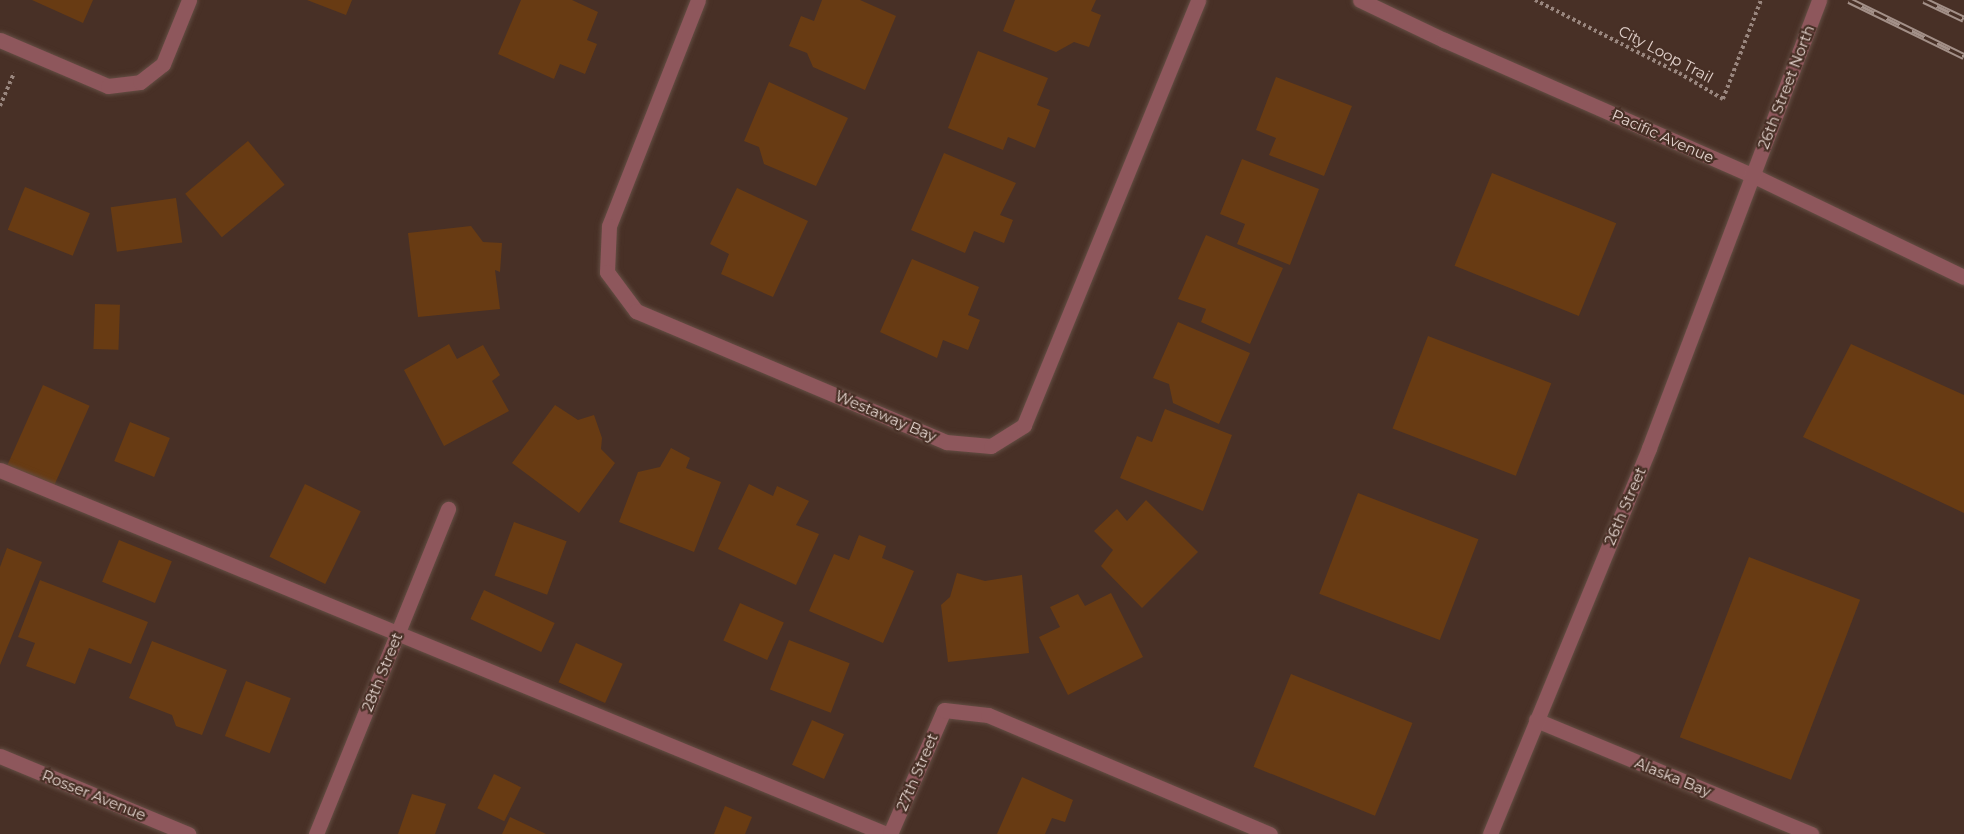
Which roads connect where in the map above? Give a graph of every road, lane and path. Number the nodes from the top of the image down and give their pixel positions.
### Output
1 (189, 0) edge
2 (698, 0) edge
3 (1198, 0) edge
4 (1360, 0) edge
5 (1535, 0) edge
6 (1761, 0) edge
7 (1819, 0) edge
8 (0, 40) edge
9 (24, 50) junction
10 (0, 106) edge
11 (1752, 175) junction
12 (1964, 277) edge
13 (0, 470) edge
14 (448, 509) dead end
15 (397, 635) junction
16 (1536, 720) junction
17 (0, 756) edge
18 (188, 834) edge
19 (316, 834) edge
20 (888, 834) edge
21 (1270, 834) edge
22 (1490, 834) edge
23 (1810, 834) edge

1 - 9 street
2 - 3 street, Westaway Bay
4 - 11 street, Pacific Avenue
5 - 6 path, City Loop Trail
7 - 11 street, 26th Street North
8 - 9 street
9 - 10 path
11 - 12 street, Pacific Avenue
11 - 16 street, 26th Street
13 - 15 street
14 - 15 street, 28th Street
15 - 19 street, 28th Street
15 - 20 street
16 - 22 street, 26th Street
16 - 23 street, Alaska Bay
17 - 18 street, Rosser Avenue
20 - 21 street, 27th Street

